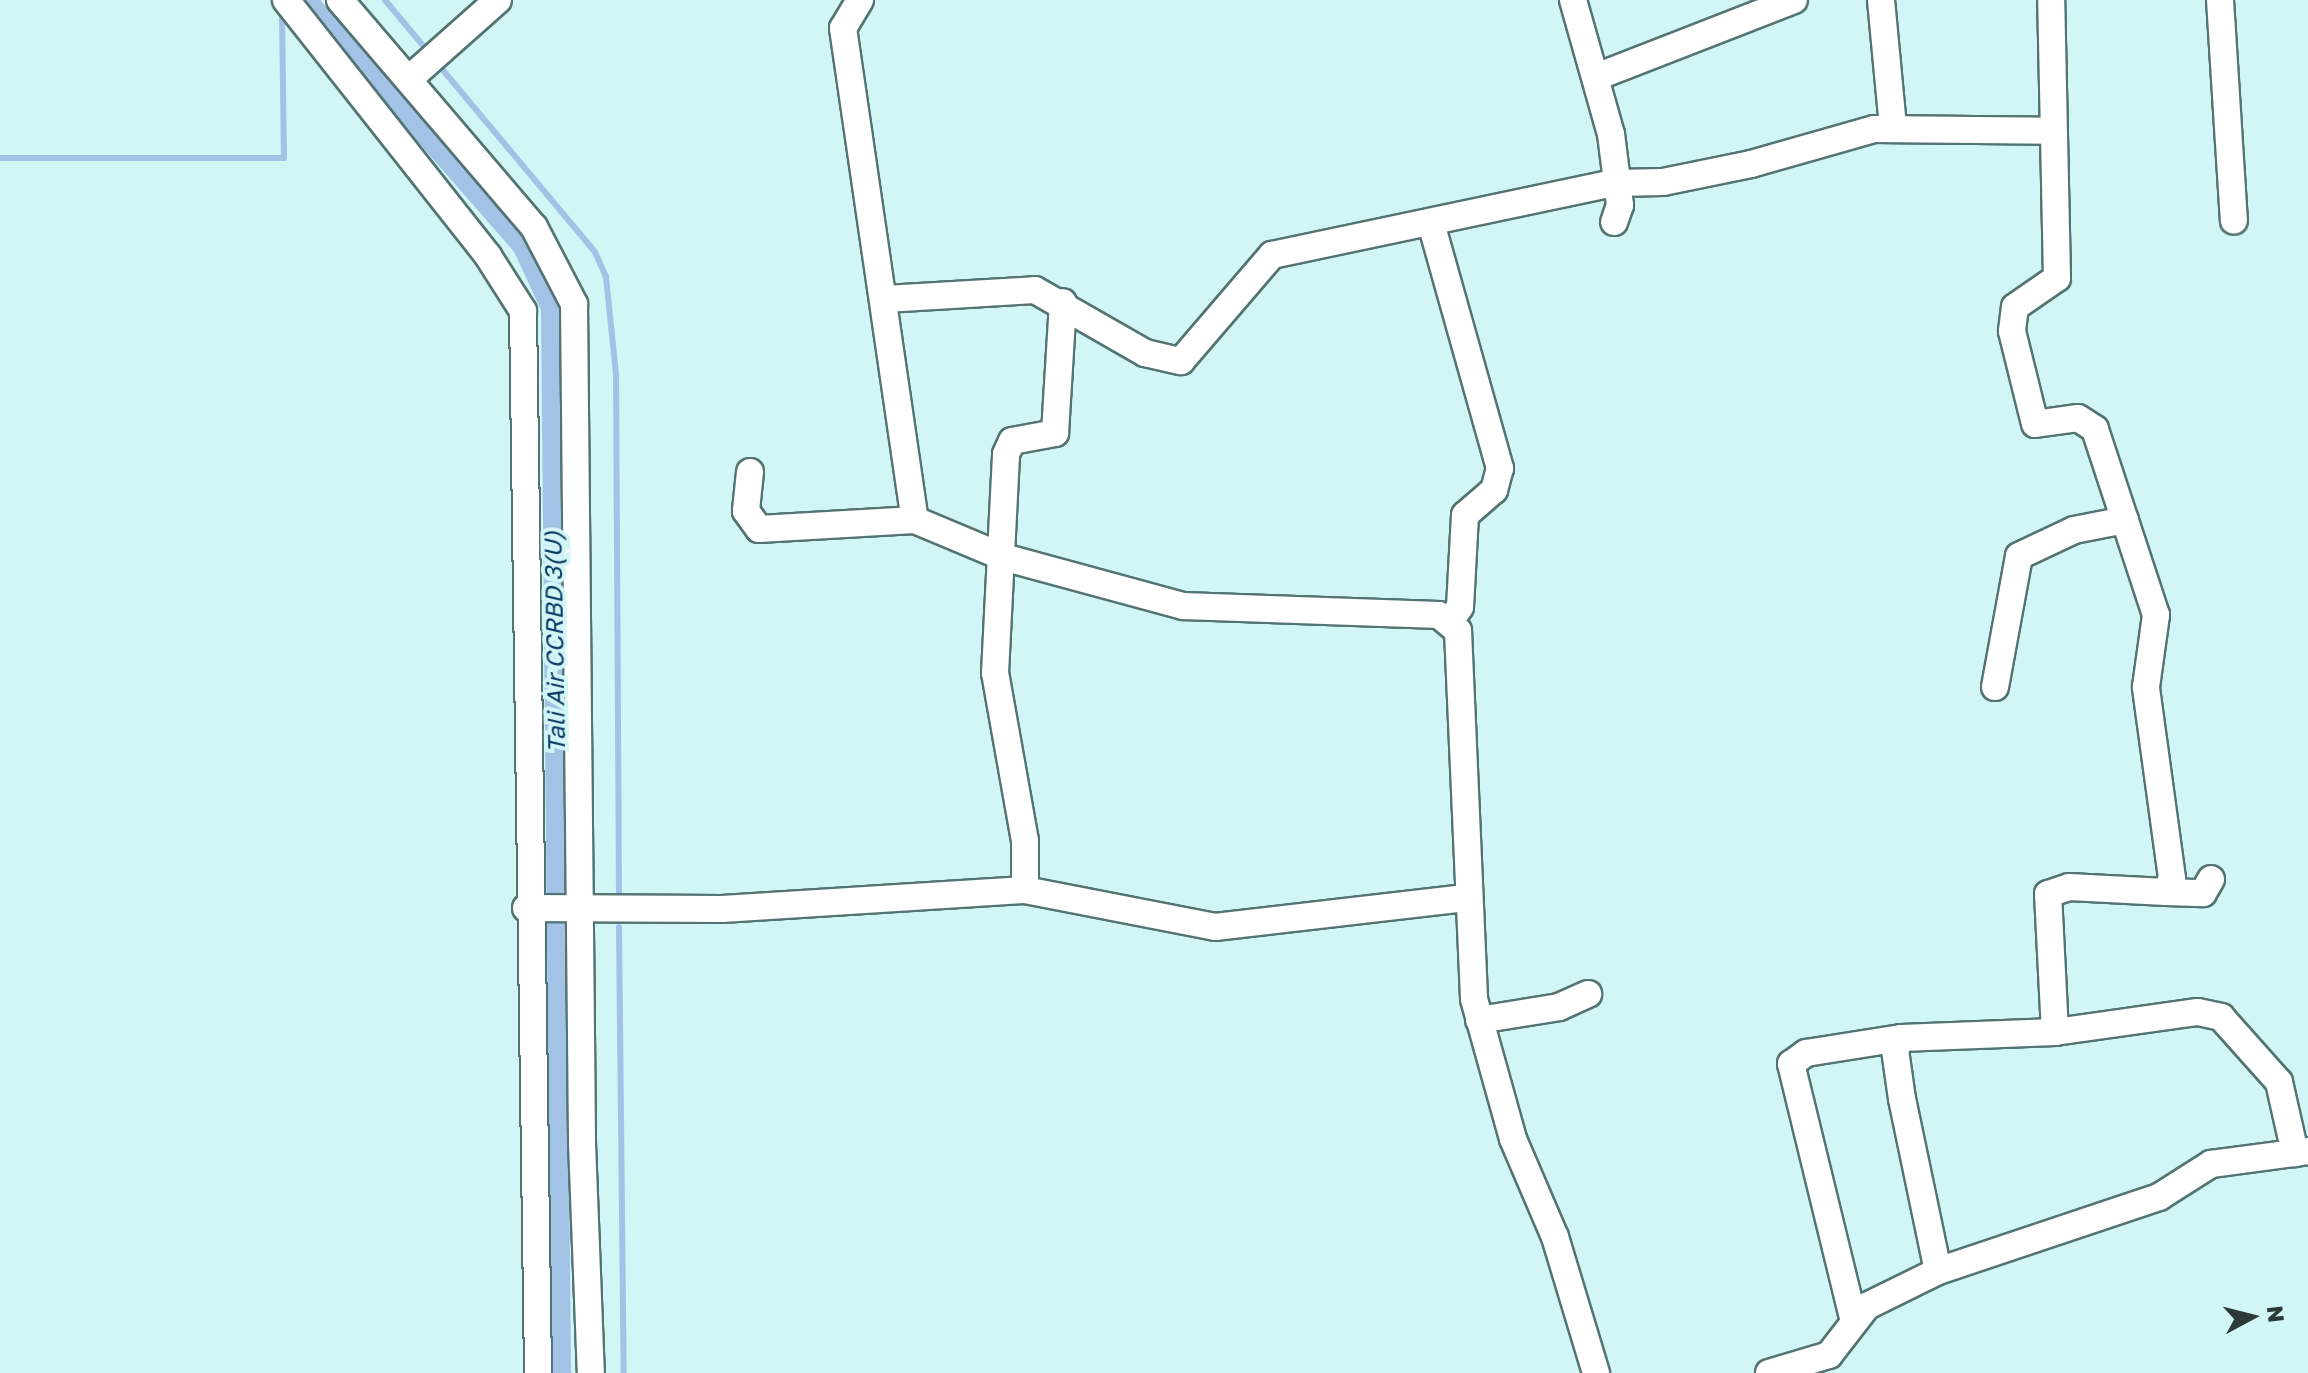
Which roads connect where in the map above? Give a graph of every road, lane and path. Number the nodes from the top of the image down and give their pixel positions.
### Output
1 (286, 0) edge
2 (340, 0) edge
3 (498, 0) edge
4 (860, 0) edge
5 (1573, 0) edge
6 (1794, 0) edge
7 (1881, 0) edge
8 (2051, 0) edge
9 (2220, 0) edge
10 (427, 67) junction
11 (1599, 76) junction
12 (1893, 126) junction
13 (2052, 131) junction
14 (1614, 183) junction
15 (2234, 221) dead end
16 (1614, 222) dead end
17 (1431, 223) junction
18 (885, 299) junction
19 (1063, 302) junction
20 (750, 472) dead end
21 (915, 520) junction
22 (2125, 520) junction
23 (1003, 557) junction
24 (1450, 621) junction
25 (1995, 687) dead end
26 (2211, 879) dead end
27 (1025, 890) junction
28 (2166, 892) junction
29 (1465, 898) junction
30 (533, 908) junction
31 (574, 908) junction
32 (1588, 994) dead end
33 (1479, 1020) junction
34 (2055, 1032) junction
35 (1901, 1038) junction
36 (2301, 1152) edge
37 (1938, 1271) junction
38 (1854, 1322) junction
39 (538, 1373) edge
40 (591, 1373) edge
41 (1596, 1373) edge
42 (1769, 1373) edge

1 - 30 street
2 - 10 street
3 - 10 street
4 - 18 street
5 - 11 street
6 - 11 street
7 - 12 street
8 - 13 street
9 - 15 street
10 - 31 street
11 - 14 street
12 - 13 street
12 - 14 street
13 - 22 street
14 - 16 street
14 - 17 street
17 - 19 street
17 - 24 street
18 - 19 street
18 - 21 street
19 - 23 street
20 - 21 street
21 - 23 street
22 - 25 street
22 - 28 street
23 - 24 street
23 - 27 street
24 - 29 street
26 - 28 street
27 - 29 street
27 - 31 street
28 - 34 street
29 - 33 street
30 - 31 street
30 - 39 street
31 - 40 street
32 - 33 street
33 - 41 street
34 - 35 street
34 - 36 street
35 - 37 street
35 - 38 street
36 - 37 street
37 - 38 street
38 - 42 street

